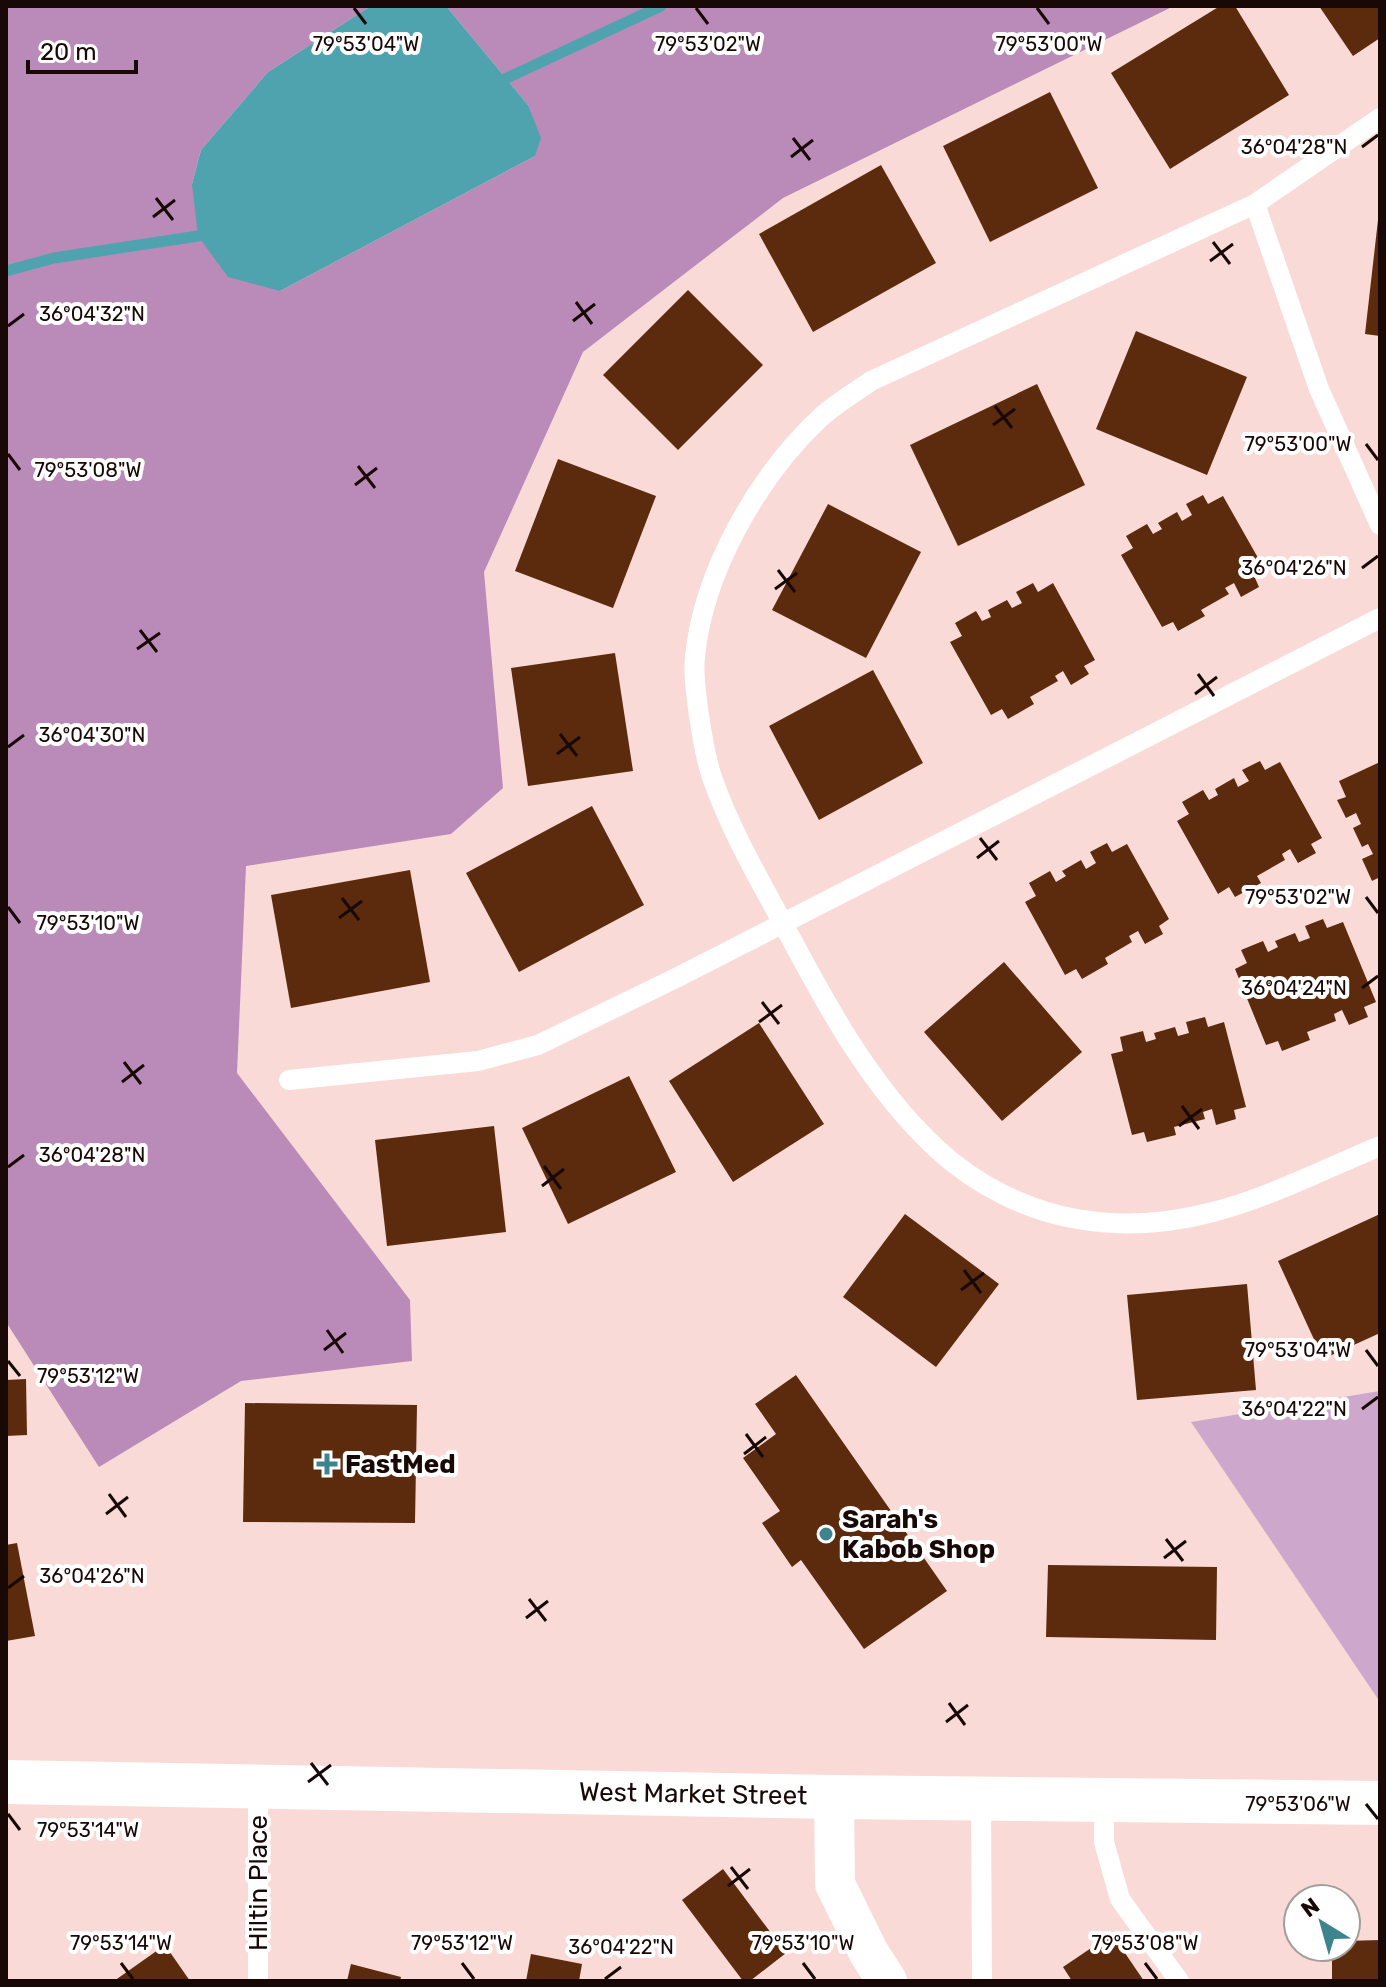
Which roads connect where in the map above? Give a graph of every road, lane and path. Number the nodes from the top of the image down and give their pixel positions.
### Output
1 (1380, 118) edge
2 (1255, 204) junction
3 (1380, 525) edge
4 (1380, 618) edge
5 (782, 923) junction
6 (289, 1080) dead end
7 (1380, 1146) edge
8 (6, 1782) edge
9 (258, 1786) junction
10 (834, 1797) junction
11 (981, 1799) junction
12 (1104, 1800) junction
13 (1380, 1803) edge
14 (258, 1981) edge
15 (887, 1981) edge
16 (982, 1981) edge
17 (1179, 1981) edge

1 - 2 lane
2 - 3 lane
2 - 5 lane
4 - 5 lane
5 - 6 lane
5 - 7 lane
8 - 9 main road, West Market Street
9 - 10 main road, West Market Street
9 - 14 lane, Hiltin Place
10 - 11 main road, West Market Street
10 - 15 street
11 - 12 main road, West Market Street
11 - 16 lane
12 - 13 main road, West Market Street
12 - 17 lane

